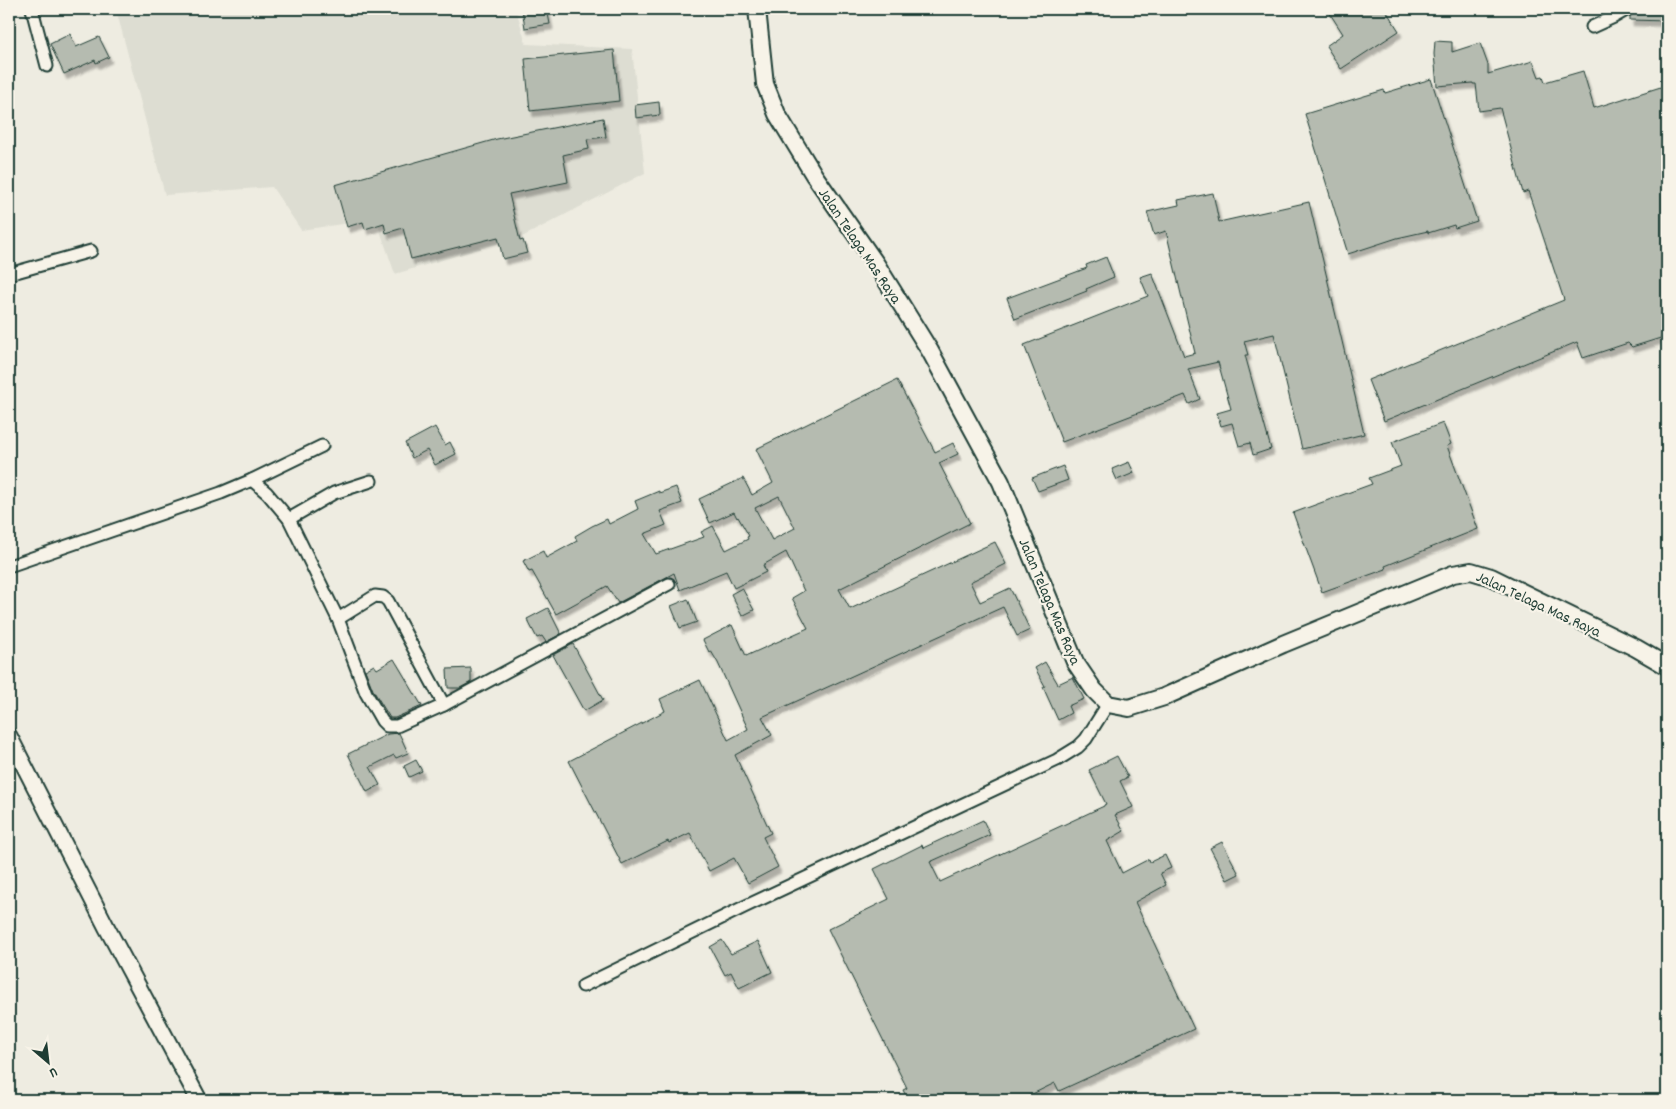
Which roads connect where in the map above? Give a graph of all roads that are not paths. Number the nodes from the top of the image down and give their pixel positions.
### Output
1 (32, 9) edge
2 (757, 9) edge
3 (1628, 9) edge
4 (1592, 27) dead end
5 (47, 66) dead end
6 (91, 250) dead end
7 (9, 274) edge
8 (322, 446) dead end
9 (252, 480) junction
10 (371, 481) dead end
11 (290, 519) junction
12 (9, 566) edge
13 (669, 584) dead end
14 (338, 619) junction
15 (1667, 666) edge
16 (1108, 704) junction
17 (444, 705) junction
18 (9, 736) edge
19 (583, 986) dead end
20 (199, 1100) edge

1 - 5 street
2 - 16 main road, Jalan Telaga Mas Raya
3 - 4 street
6 - 7 street
8 - 9 street
9 - 11 street
9 - 12 street
10 - 11 street
11 - 14 street
13 - 17 street
14 - 17 street
14 - 17 street
15 - 16 main road, Jalan Telaga Mas Raya
16 - 19 street
18 - 20 street

